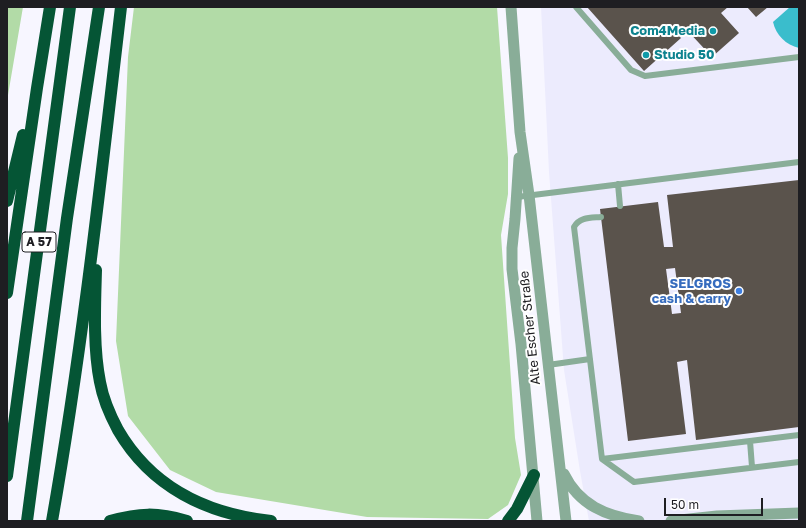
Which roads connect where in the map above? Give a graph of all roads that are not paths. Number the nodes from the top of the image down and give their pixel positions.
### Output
1 (50, 7) edge
2 (70, 7) edge
3 (99, 7) edge
4 (122, 7) edge
5 (511, 7) edge
6 (576, 7) edge
7 (799, 57) edge
8 (36, 88) junction
9 (520, 132) junction
10 (799, 162) edge
11 (618, 184) junction
12 (529, 195) junction
13 (516, 196) junction
14 (7, 201) edge
15 (98, 206) junction
16 (620, 206) dead end
17 (601, 217) dead end
18 (7, 293) edge
19 (590, 359) junction
20 (548, 365) junction
21 (799, 435) edge
22 (750, 441) junction
23 (602, 459) junction
24 (799, 462) edge
25 (560, 466) junction
26 (752, 467) junction
27 (534, 475) junction
28 (7, 476) edge
29 (799, 513) edge
30 (27, 520) edge
31 (52, 521) edge
32 (110, 521) edge
33 (187, 521) edge
34 (271, 521) edge
35 (508, 521) edge
36 (537, 521) edge
37 (566, 521) edge
38 (639, 521) edge
39 (671, 521) edge

1 - 8 highway
2 - 28 highway, A 57
3 - 30 highway, A 57
4 - 15 highway
5 - 9 street, Alte Escher Straße
6 - 7 lane
8 - 14 highway
8 - 18 highway
9 - 12 street, Alte Escher Straße
9 - 13 street, Alte Escher Straße
10 - 11 lane
11 - 12 lane
11 - 16 lane
12 - 13 lane
12 - 20 street, Alte Escher Straße
13 - 27 street, Alte Escher Straße
15 - 31 highway
15 - 34 highway
17 - 19 lane
19 - 20 lane
19 - 23 lane
20 - 25 street, Alte Escher Straße
21 - 22 lane
22 - 23 lane
22 - 26 lane
23 - 26 lane
24 - 26 lane
25 - 37 street, Alte Escher Straße
25 - 38 street
27 - 35 highway
27 - 36 street, Alte Escher Straße
29 - 39 street
32 - 33 highway

